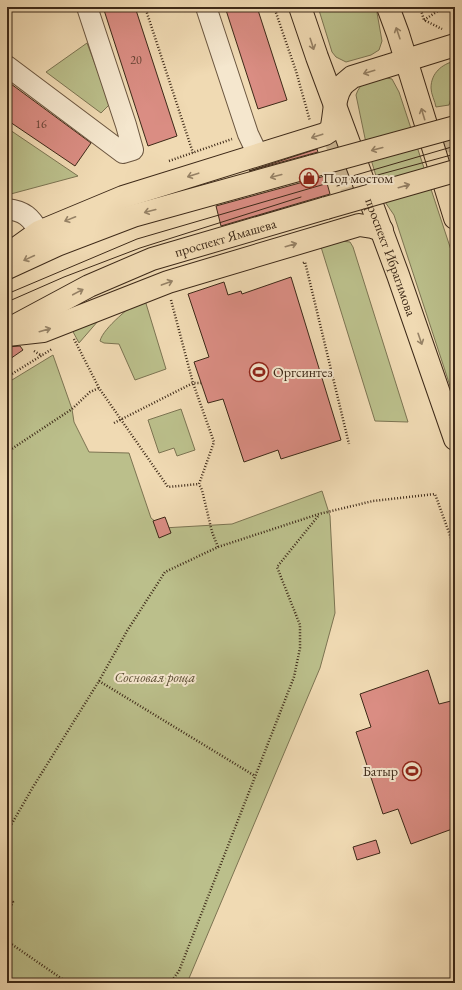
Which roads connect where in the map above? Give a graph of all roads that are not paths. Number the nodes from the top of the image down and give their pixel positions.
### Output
1 (87, 7) edge
2 (206, 7) edge
3 (300, 7) edge
4 (388, 7) edge
5 (449, 38) edge
6 (406, 60) junction
7 (7, 66) edge
8 (335, 108) junction
9 (455, 127) edge
10 (258, 156) junction
11 (455, 171) edge
12 (7, 209) edge
13 (455, 218) edge
14 (382, 230) junction
15 (39, 232) junction
16 (7, 255) edge
17 (7, 268) edge
18 (7, 330) edge
19 (7, 335) edge
20 (455, 439) edge

1 - 7 lane
2 - 10 lane
3 -> 8 main road, проспект Ибрагимова
6 -> 4 main road
5 - 6 main road
6 -> 8 main road
13 -> 6 main road
8 -> 10 main road
8 - 14 main road, проспект Ибрагимова
9 -> 17 main road, bridge
10 -> 15 main road
18 -> 11 main road, проспект Ямашева, bridge
12 - 15 lane
19 -> 14 main road
14 -> 20 main road, проспект Ибрагимова
15 - 16 main road

